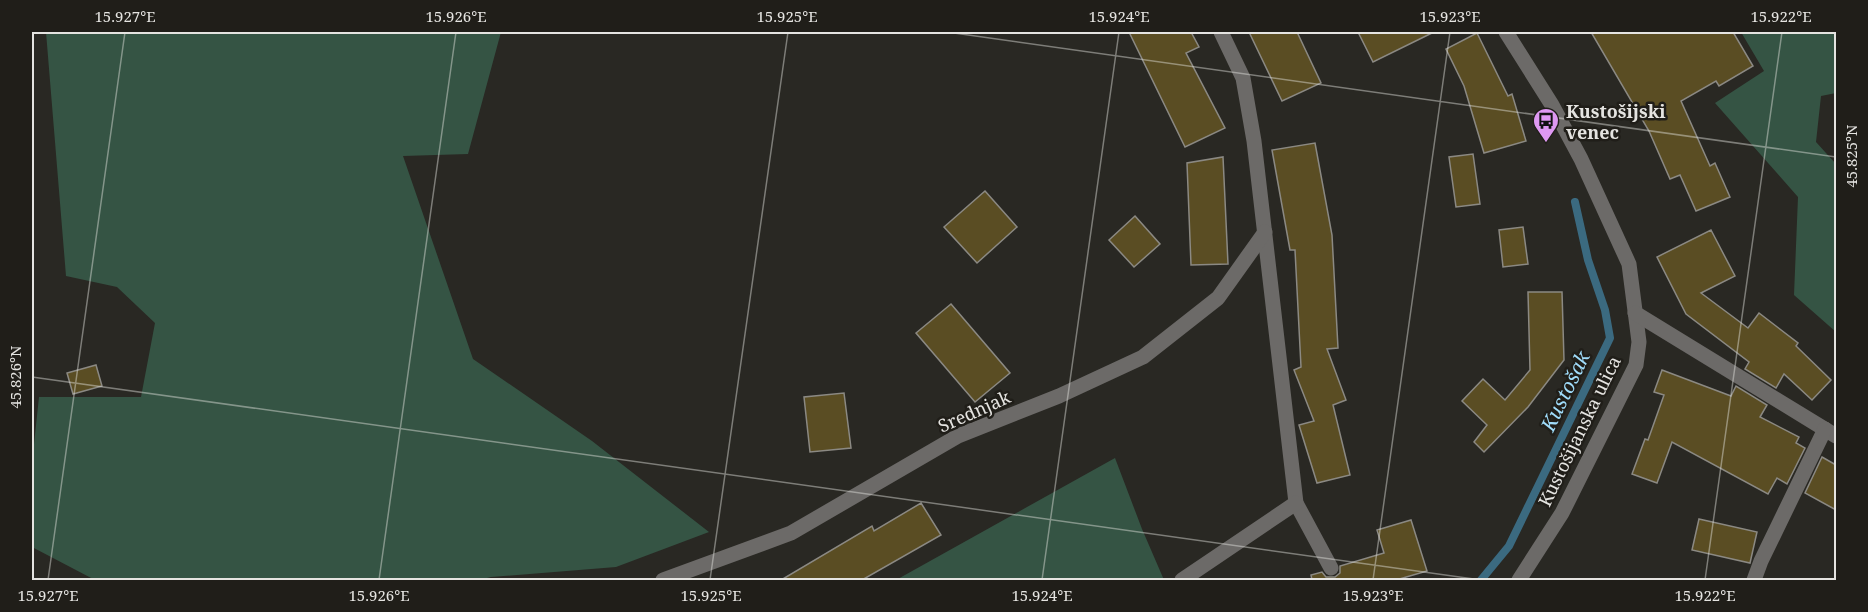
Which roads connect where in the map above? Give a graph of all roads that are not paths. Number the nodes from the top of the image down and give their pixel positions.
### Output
1 (1221, 32) edge
2 (1506, 32) edge
3 (1265, 232) junction
4 (1635, 313) junction
5 (1831, 432) edge
6 (1296, 503) junction
7 (1332, 568) dead end
8 (663, 580) edge
9 (1182, 580) edge
10 (1519, 580) edge
11 (1754, 580) edge

1 - 3 street
2 - 4 street, Kustošijanska ulica
3 - 6 street
3 - 8 street, Srednjak
4 - 5 street
4 - 10 street, Kustošijanska ulica
5 - 11 street
6 - 7 street
6 - 9 street

